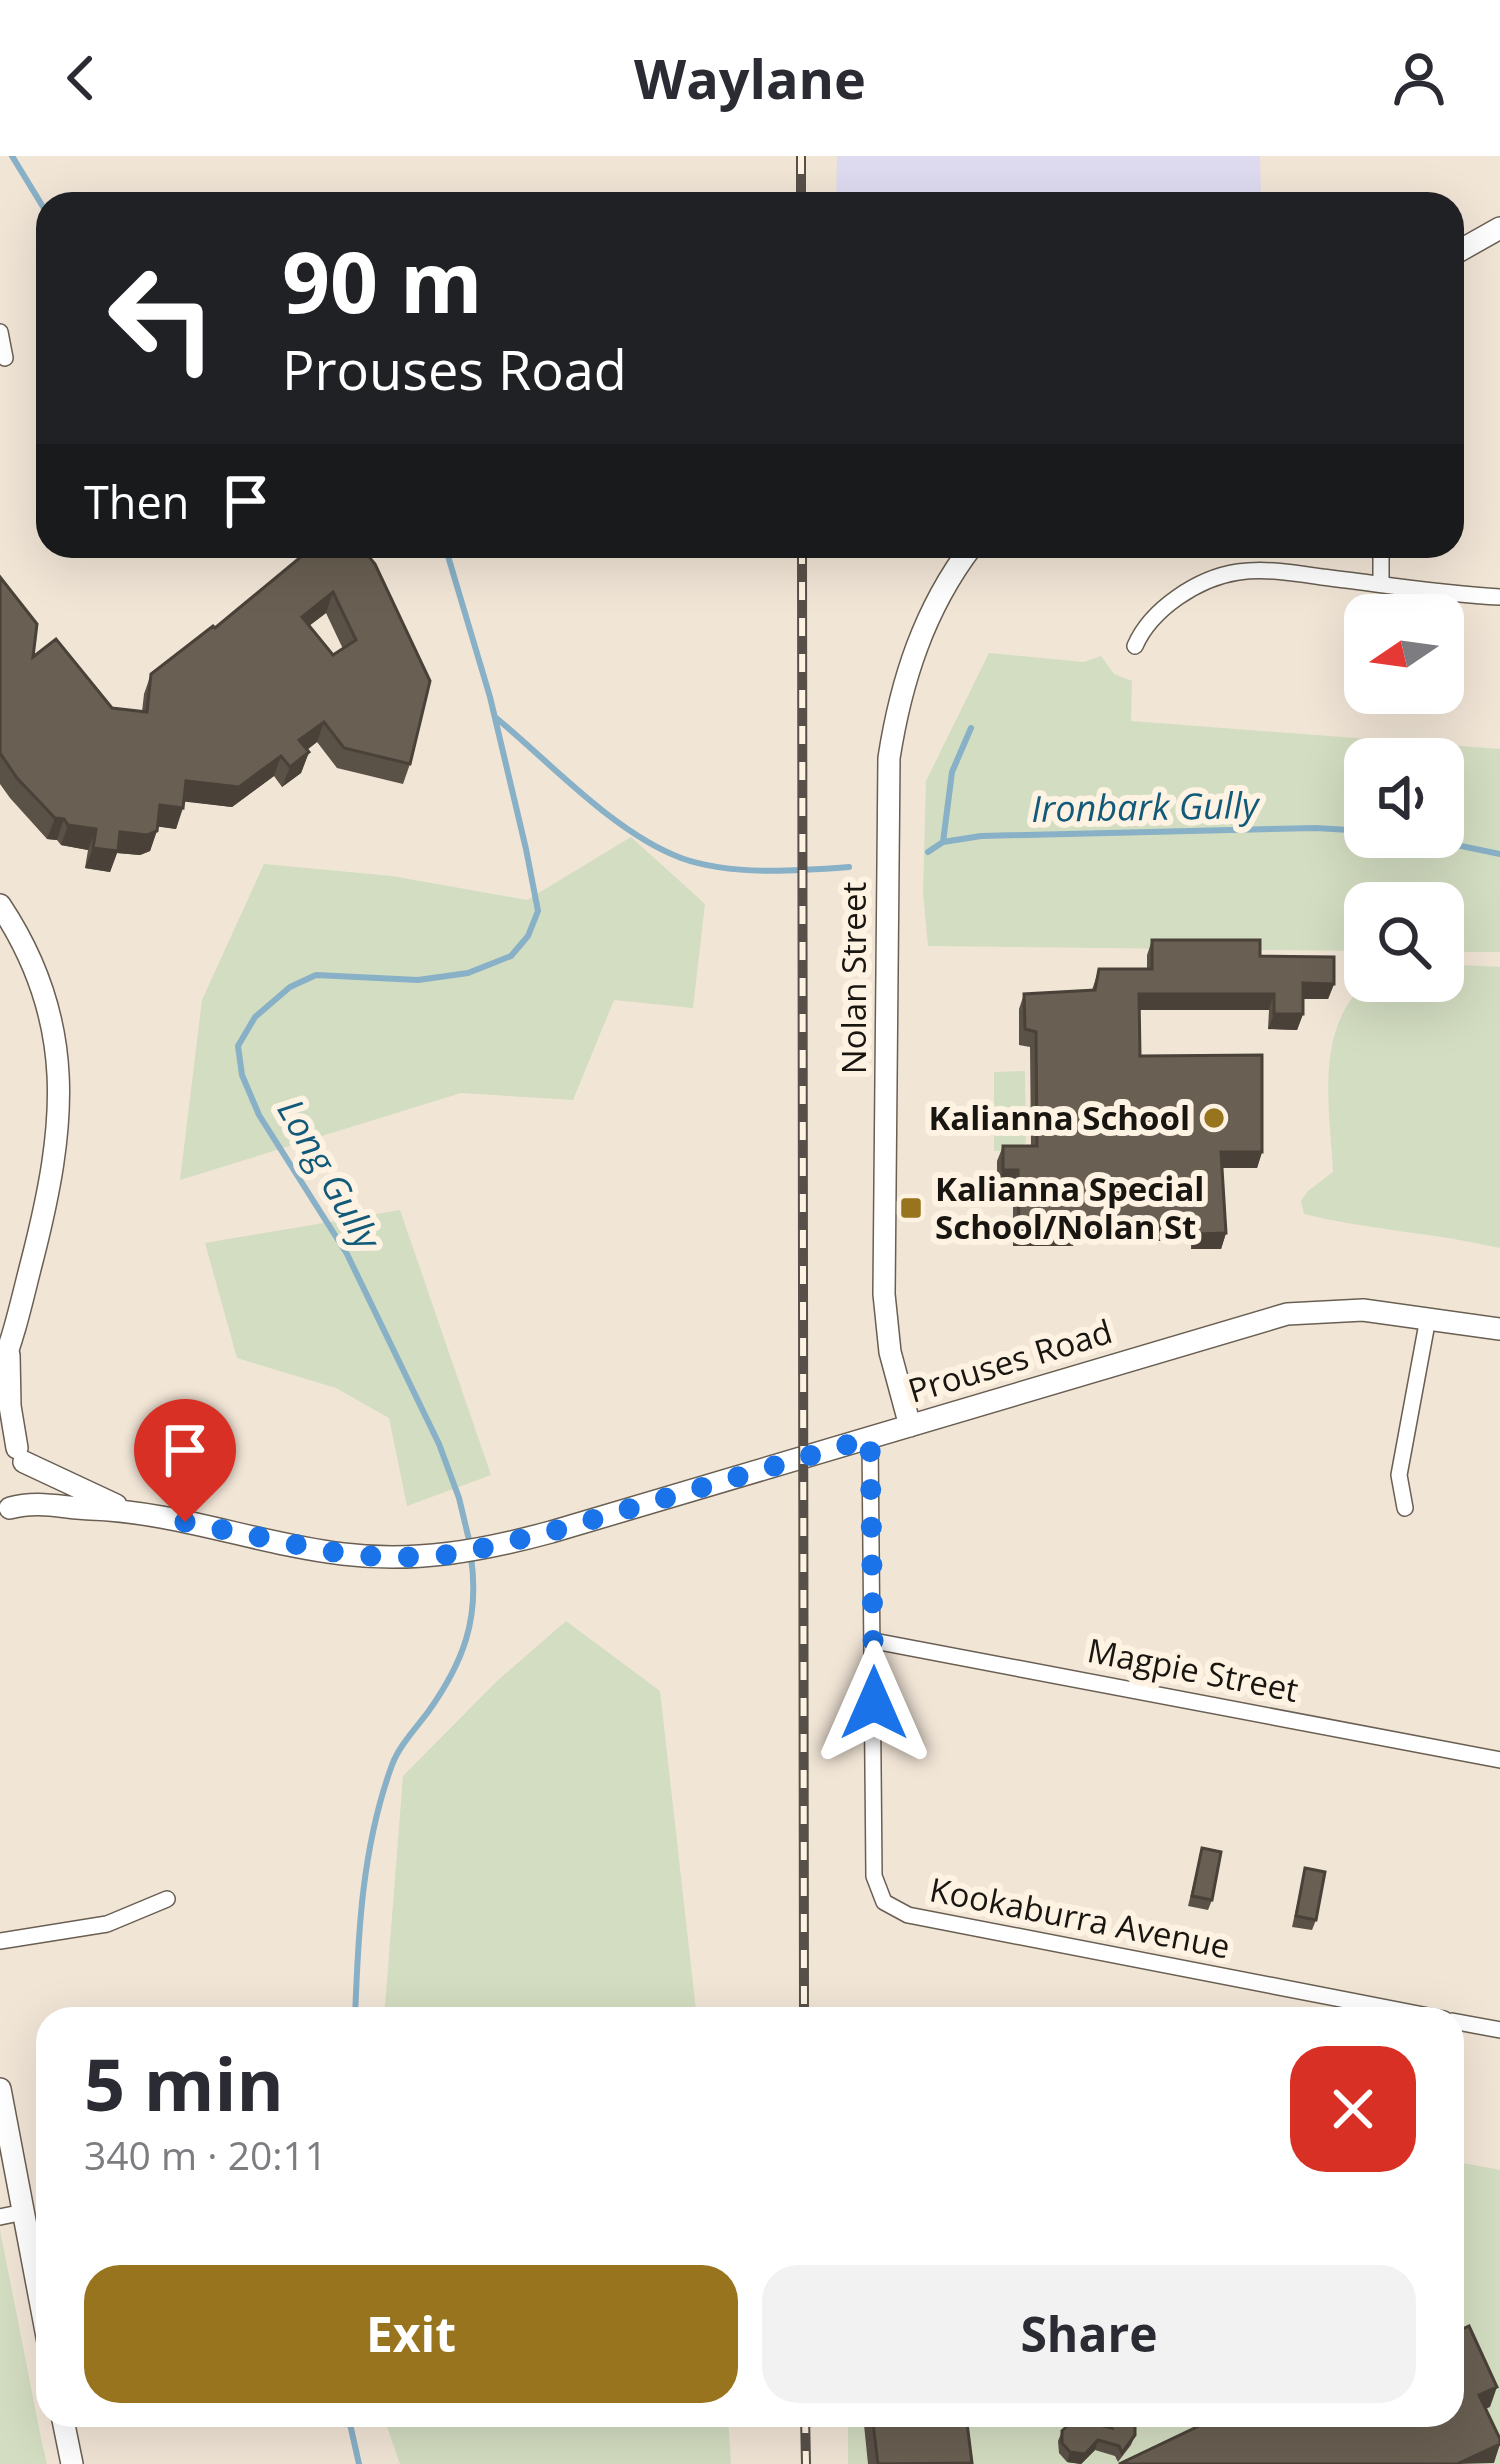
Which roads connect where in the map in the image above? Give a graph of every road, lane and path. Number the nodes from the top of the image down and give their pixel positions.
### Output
1 (1500, 228) edge
2 (1464, 248) edge
3 (0, 332) edge
4 (5, 358) dead end
5 (964, 558) edge
6 (1381, 558) edge
7 (1381, 584) junction
8 (1500, 597) edge
9 (1135, 646) dead end
10 (0, 905) edge
11 (1428, 1318) junction
12 (1500, 1329) edge
13 (9, 1349) junction
14 (0, 1371) edge
15 (910, 1426) junction
16 (870, 1438) junction
17 (14, 1449) edge
18 (122, 1508) junction
19 (1405, 1508) dead end
20 (5, 1511) edge
21 (874, 1641) junction
22 (1500, 1760) edge
23 (166, 1899) dead end
24 (0, 1941) edge
25 (1382, 2007) edge
26 (1464, 2023) edge
27 (1500, 2030) edge
28 (0, 2089) edge
29 (24, 2212) junction
30 (0, 2217) edge
31 (36, 2277) edge
32 (64, 2427) edge
33 (72, 2464) edge

1 - 2 street
3 - 4 street
5 - 15 street, Nolan Street
6 - 7 street
7 - 8 street
7 - 9 street
10 - 13 street
11 - 12 street, Prouses Road
11 - 15 street, Prouses Road
11 - 19 street
13 - 14 street
13 - 17 street
15 - 16 street, Prouses Road
16 - 18 street, Prouses Road
16 - 21 street, Kookaburra Avenue
17 - 18 street, Prouses Road
17 - 20 street
18 - 20 street, Prouses Road
21 - 22 street, Magpie Street
21 - 25 street, Kookaburra Avenue
23 - 24 street
26 - 27 street, Kookaburra Avenue
28 - 29 street
29 - 30 street
29 - 31 street
32 - 33 street

